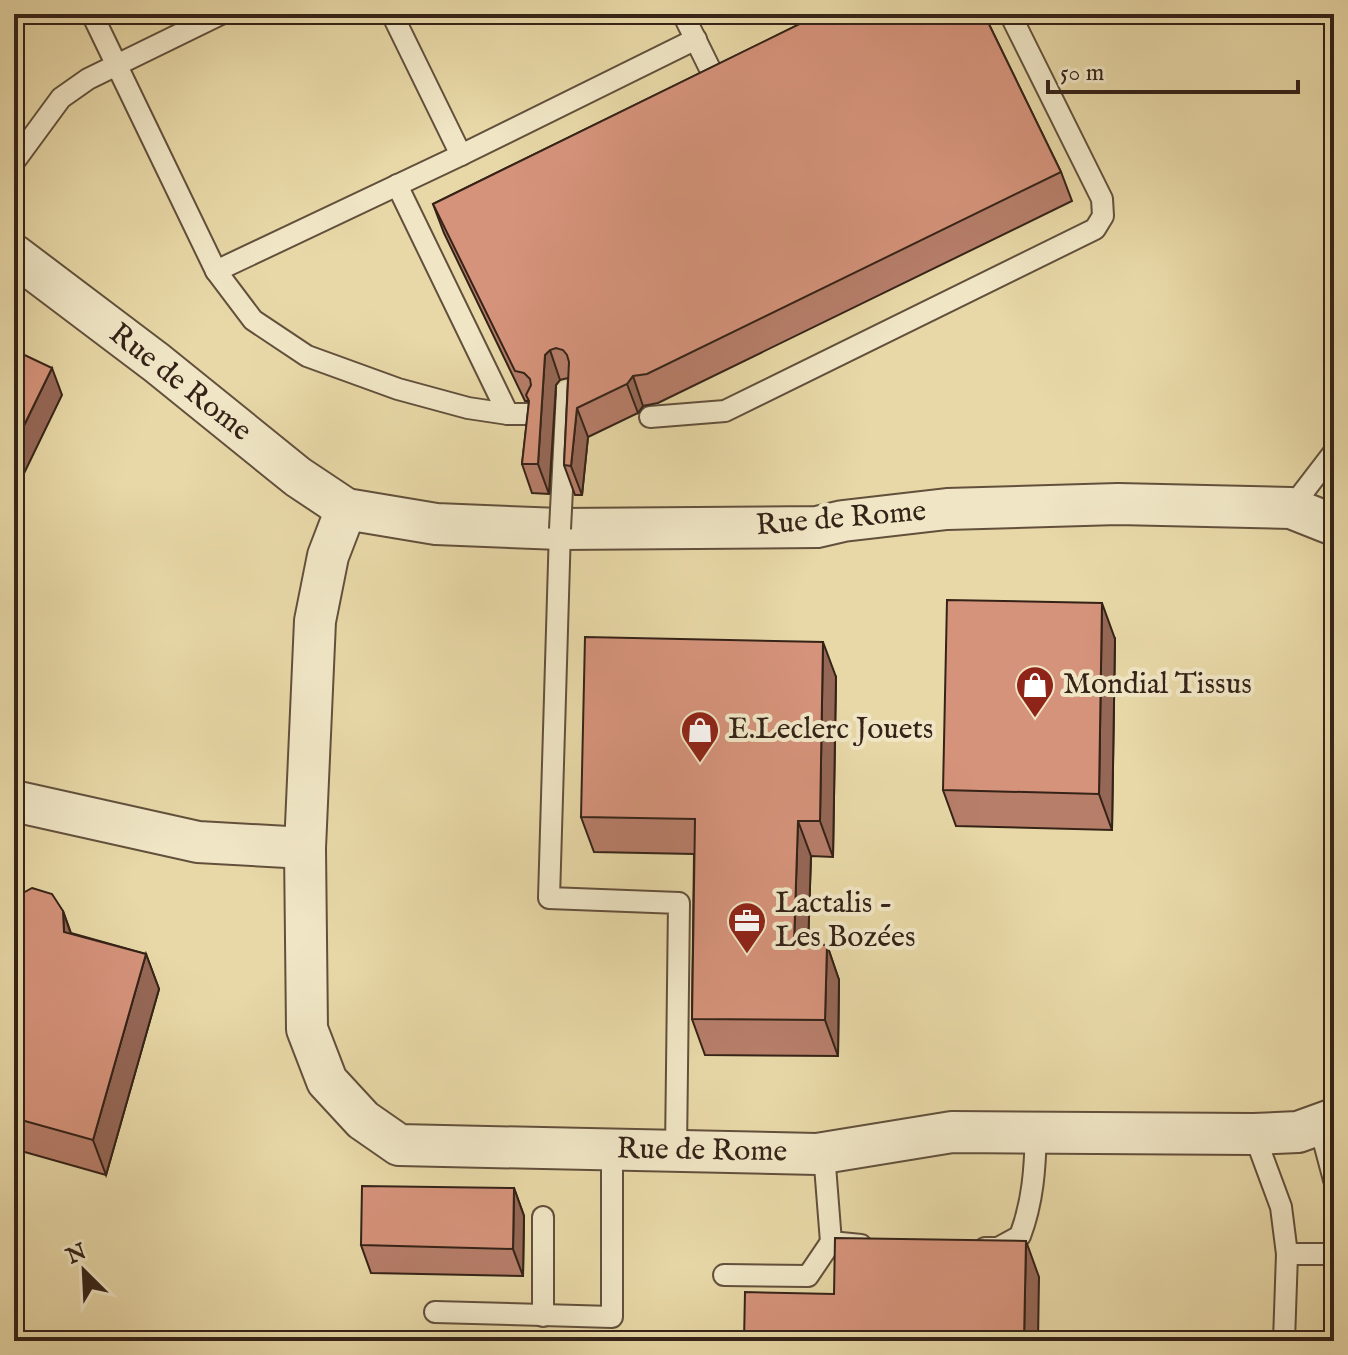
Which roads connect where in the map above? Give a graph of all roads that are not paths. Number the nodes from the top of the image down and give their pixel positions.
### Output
1 (92, 14) edge
2 (221, 14) edge
3 (392, 14) edge
4 (683, 14) edge
5 (1010, 14) edge
6 (696, 39) junction
7 (117, 65) junction
8 (713, 75) edge
9 (461, 155) junction
10 (14, 162) edge
11 (397, 185) junction
12 (14, 255) edge
13 (216, 271) junction
14 (567, 391) edge
15 (650, 417) dead end
16 (1334, 452) edge
17 (1291, 508) junction
18 (346, 509) junction
19 (1334, 525) edge
20 (560, 529) junction
21 (14, 801) edge
22 (305, 848) junction
23 (1326, 1122) edge
24 (1036, 1132) junction
25 (1254, 1134) junction
26 (612, 1149) junction
27 (676, 1151) junction
28 (824, 1153) junction
29 (1334, 1180) edge
30 (543, 1217) dead end
31 (831, 1242) junction
32 (877, 1246) edge
33 (968, 1249) edge
34 (1287, 1254) junction
35 (1334, 1254) edge
36 (724, 1275) dead end
37 (435, 1312) dead end
38 (543, 1316) junction
39 (1284, 1341) edge

1 - 7 lane
2 - 7 lane
3 - 9 lane
4 - 6 lane
5 - 15 lane
6 - 8 lane
6 - 9 lane
7 - 10 lane
7 - 13 lane
9 - 11 lane
11 - 13 lane
11 - 13 lane
12 - 18 street, Rue de Rome
14 - 20 lane, bridge
16 - 17 lane
17 - 19 street, Rue de Rome
17 - 20 street, Rue de Rome
18 - 20 street, Rue de Rome
18 - 22 street, Rue de Rome
20 - 27 lane
21 - 22 street
22 - 26 street, Rue de Rome
23 - 25 street, Rue de Rome
23 - 29 lane
24 - 25 street, Rue de Rome
24 - 28 street, Rue de Rome
24 - 33 lane
25 - 34 lane
26 - 27 street, Rue de Rome
26 - 38 lane
27 - 28 street, Rue de Rome
28 - 31 lane
30 - 38 lane
31 - 32 lane
31 - 36 lane
34 - 35 lane
34 - 39 lane
37 - 38 lane

